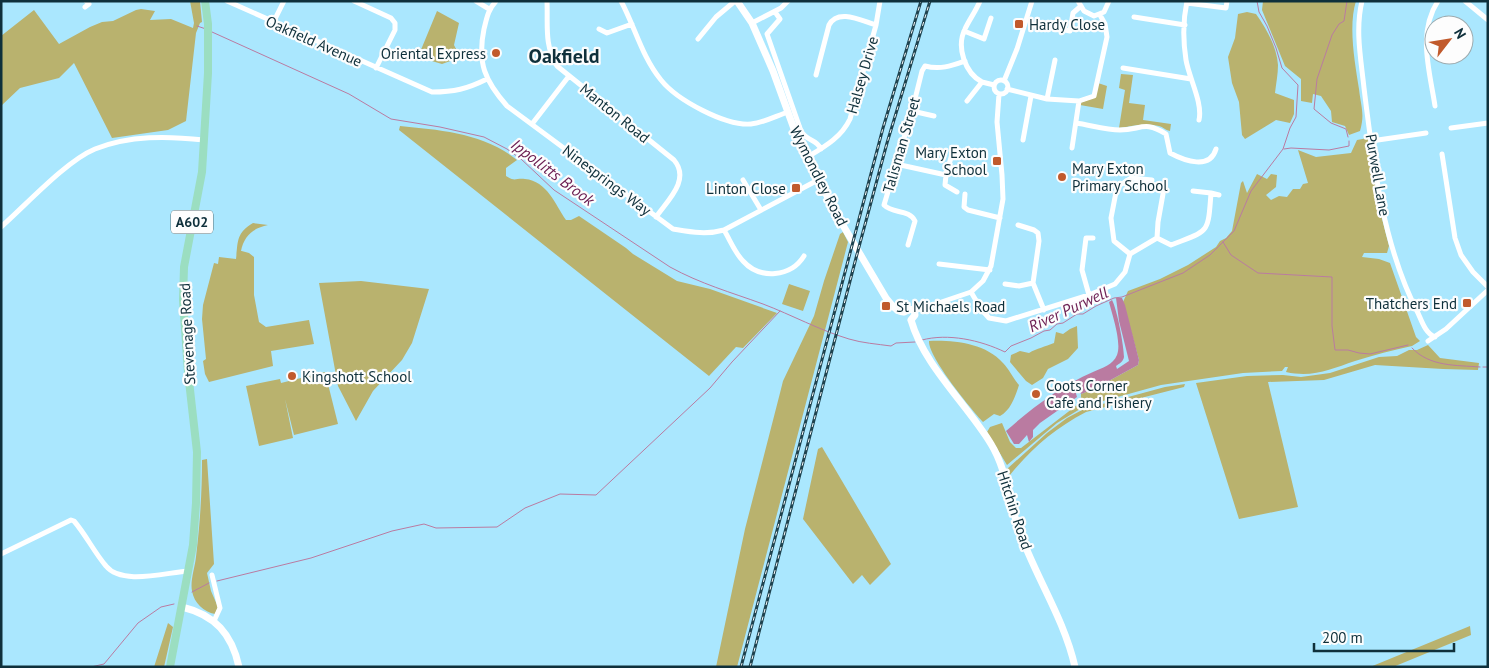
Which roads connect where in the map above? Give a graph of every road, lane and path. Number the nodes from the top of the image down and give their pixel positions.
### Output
1 (227, 1) edge
2 (284, 1) edge
3 (354, 1) edge
4 (476, 1) edge
5 (496, 1) edge
6 (548, 1) edge
7 (621, 1) edge
8 (736, 1) edge
9 (788, 1) edge
10 (880, 1) edge
11 (980, 1) edge
12 (1032, 1) edge
13 (1078, 1) edge
14 (1109, 1) edge
15 (1227, 1) edge
16 (1362, 1) edge
17 (1438, 1) edge
18 (1465, 1) edge
19 (208, 2) edge
20 (1187, 2) edge
21 (1081, 6) junction
22 (489, 9) junction
23 (775, 12) junction
24 (1100, 15) junction
25 (991, 18) dead end
26 (1134, 18) dead end
27 (1488, 20) edge
28 (273, 23) junction
29 (752, 23) junction
30 (632, 24) junction
31 (876, 25) junction
32 (1185, 25) junction
33 (1055, 28) dead end
34 (599, 29) dead end
35 (964, 31) junction
36 (607, 33) junction
37 (698, 39) dead end
38 (607, 40) dead end
39 (1055, 60) dead end
40 (965, 62) junction
41 (376, 68) junction
42 (1123, 68) dead end
43 (816, 75) dead end
44 (568, 76) junction
45 (487, 79) junction
46 (1191, 79) junction
47 (1004, 81) junction
48 (982, 82) junction
49 (994, 85) junction
50 (1007, 89) junction
51 (999, 94) junction
52 (1031, 96) junction
53 (1047, 99) junction
54 (967, 101) dead end
55 (1079, 101) junction
56 (1436, 106) dead end
57 (912, 111) junction
58 (788, 112) junction
59 (934, 116) dead end
60 (1199, 120) dead end
61 (1076, 123) junction
62 (1488, 123) edge
63 (532, 124) junction
64 (1452, 128) dead end
65 (1426, 133) dead end
66 (204, 140) junction
67 (1023, 140) dead end
68 (1372, 141) junction
69 (1072, 148) dead end
70 (821, 149) junction
71 (1216, 149) dead end
72 (952, 154) dead end
73 (1442, 154) dead end
74 (806, 158) junction
75 (896, 164) junction
76 (946, 175) junction
77 (744, 180) dead end
78 (818, 180) junction
79 (1152, 180) dead end
80 (1193, 191) dead end
81 (957, 192) dead end
82 (1211, 193) junction
83 (965, 194) dead end
84 (1163, 194) dead end
85 (1219, 195) dead end
86 (761, 210) junction
87 (656, 217) junction
88 (1000, 218) junction
89 (1018, 225) dead end
90 (1, 226) edge
91 (724, 230) junction
92 (1093, 238) dead end
93 (1157, 238) junction
94 (908, 245) dead end
95 (1130, 254) junction
96 (804, 256) dead end
97 (940, 264) dead end
98 (990, 270) junction
99 (1033, 283) junction
100 (1005, 284) dead end
101 (1488, 288) edge
102 (971, 292) junction
103 (1090, 295) junction
104 (1044, 310) junction
105 (904, 312) junction
106 (914, 312) junction
107 (911, 320) junction
108 (1435, 336) junction
109 (1428, 341) dead end
110 (1, 554) edge
111 (189, 571) junction
112 (212, 575) dead end
113 (182, 607) junction
114 (214, 621) junction
115 (170, 667) edge
116 (239, 667) edge
117 (1075, 667) edge

1 - 28 street, Oakfield Avenue
2 - 28 street
3 - 41 street
4 - 22 street
5 - 22 street, Ninesprings Way
6 - 44 street, Manton Road
7 - 30 street
8 - 29 street, Wymondley Road
8 - 37 street
9 - 23 street
10 - 31 street, Halsey Drive
11 - 35 street
12 - 47 street
13 - 21 street
14 - 24 street
15 - 20 street
16 - 68 street, Purwell Lane
17 - 56 street
18 - 27 street
19 - 66 main road, Stevenage Road / A602
20 - 32 street
21 - 24 street
21 - 33 street
22 - 45 street, Ninesprings Way
23 - 29 street
23 - 70 street, Wymondley Road
24 - 55 street
25 - 35 street
26 - 32 street
28 - 41 street, Oakfield Avenue
29 - 58 street, Wymondley Road
30 - 36 street
30 - 58 street
31 - 43 street
31 - 70 street, Halsey Drive
32 - 46 street
34 - 36 street
35 - 40 street
36 - 38 street
39 - 53 street
40 - 48 street
40 - 57 street, Talisman Street
41 - 45 street, Oakfield Avenue
42 - 46 street
44 - 63 street
44 - 87 street, Manton Road
45 - 63 street, Ninesprings Way
46 - 60 street
47 - 49 street
47 - 50 street
48 - 49 street
48 - 54 street
49 - 51 street
50 - 51 street
50 - 52 street
51 - 88 street
52 - 53 street
52 - 67 street
53 - 55 street
55 - 61 street
57 - 59 street
57 - 75 street, Talisman Street
58 - 74 street, Wymondley Road
61 - 69 street
61 - 71 street
62 - 64 street
63 - 87 street, Ninesprings Way
65 - 68 street
66 - 90 street
66 - 111 main road, Stevenage Road / A602
68 - 108 street, Purwell Lane
70 - 74 street, Halsey Drive
72 - 76 street
73 - 101 street
74 - 78 street, Wymondley Road
75 - 76 street
75 - 94 street, Talisman Street
76 - 81 street
77 - 86 street
78 - 86 street, Ninesprings Way
78 - 105 street, Wymondley Road
79 - 95 street
80 - 82 street
82 - 85 street
82 - 93 street
83 - 88 street
84 - 93 street
86 - 91 street, Ninesprings Way
87 - 91 street, Ninesprings Way
88 - 98 street
89 - 99 street
91 - 96 street
92 - 103 street
93 - 95 street
95 - 103 street
97 - 98 street
98 - 102 street
99 - 100 street
99 - 104 street
101 - 108 street
102 - 104 street
102 - 106 street
103 - 104 street
105 - 106 street
105 - 107 street
106 - 107 street
107 - 117 street, Hitchin Road
108 - 109 street
110 - 111 street
111 - 113 main road, Stevenage Road / A602
112 - 114 street
113 - 114 street
113 - 115 main road, Stevenage Road / A602
114 - 116 street

